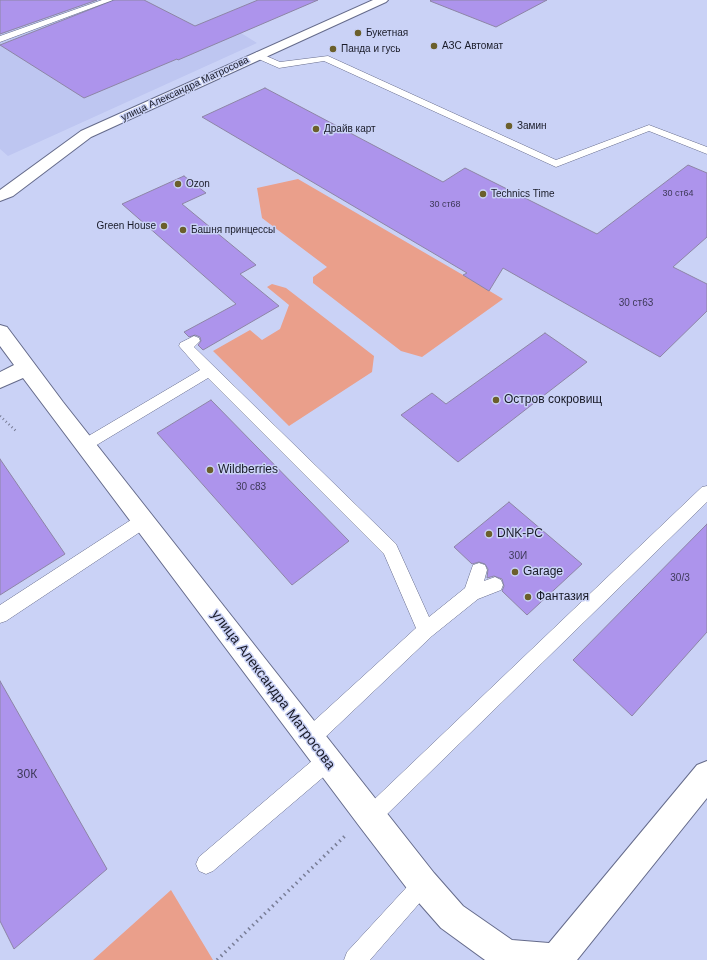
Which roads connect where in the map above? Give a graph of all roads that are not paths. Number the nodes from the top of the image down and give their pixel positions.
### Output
1 (109, 0) edge
2 (382, 0) edge
3 (0, 38) edge
4 (257, 55) junction
5 (707, 151) edge
6 (0, 196) edge
7 (0, 332) edge
8 (194, 341) dead end
9 (26, 368) junction
10 (210, 372) junction
11 (0, 381) edge
12 (85, 445) junction
13 (707, 492) edge
14 (143, 521) junction
15 (479, 570) dead end
16 (495, 586) dead end
17 (472, 593) junction
18 (0, 615) edge
19 (426, 630) junction
20 (310, 738) junction
21 (327, 761) junction
22 (707, 775) edge
23 (370, 817) junction
24 (206, 864) dead end
25 (423, 884) junction
26 (508, 958) edge
27 (355, 960) edge
28 (556, 960) edge

1 - 3 lane
2 - 4 street, улица Александра Матросова
4 - 5 lane
4 - 6 street, улица Александра Матросова
7 - 9 street, улица Александра Матросова
8 - 10 lane
9 - 11 street
9 - 12 street, улица Александра Матросова
10 - 12 lane
10 - 19 lane
12 - 14 street, улица Александра Матросова
13 - 23 lane
14 - 18 lane
14 - 20 street, улица Александра Матросова
15 - 17 lane
16 - 17 lane
17 - 19 lane
19 - 20 lane
20 - 21 street, улица Александра Матросова
21 - 23 street, улица Александра Матросова
21 - 24 lane
22 - 28 street, улица Александра Матросова
23 - 25 street, улица Александра Матросова
25 - 26 street, улица Александра Матросова
25 - 27 lane
26 - 28 street, улица Александра Матросова

